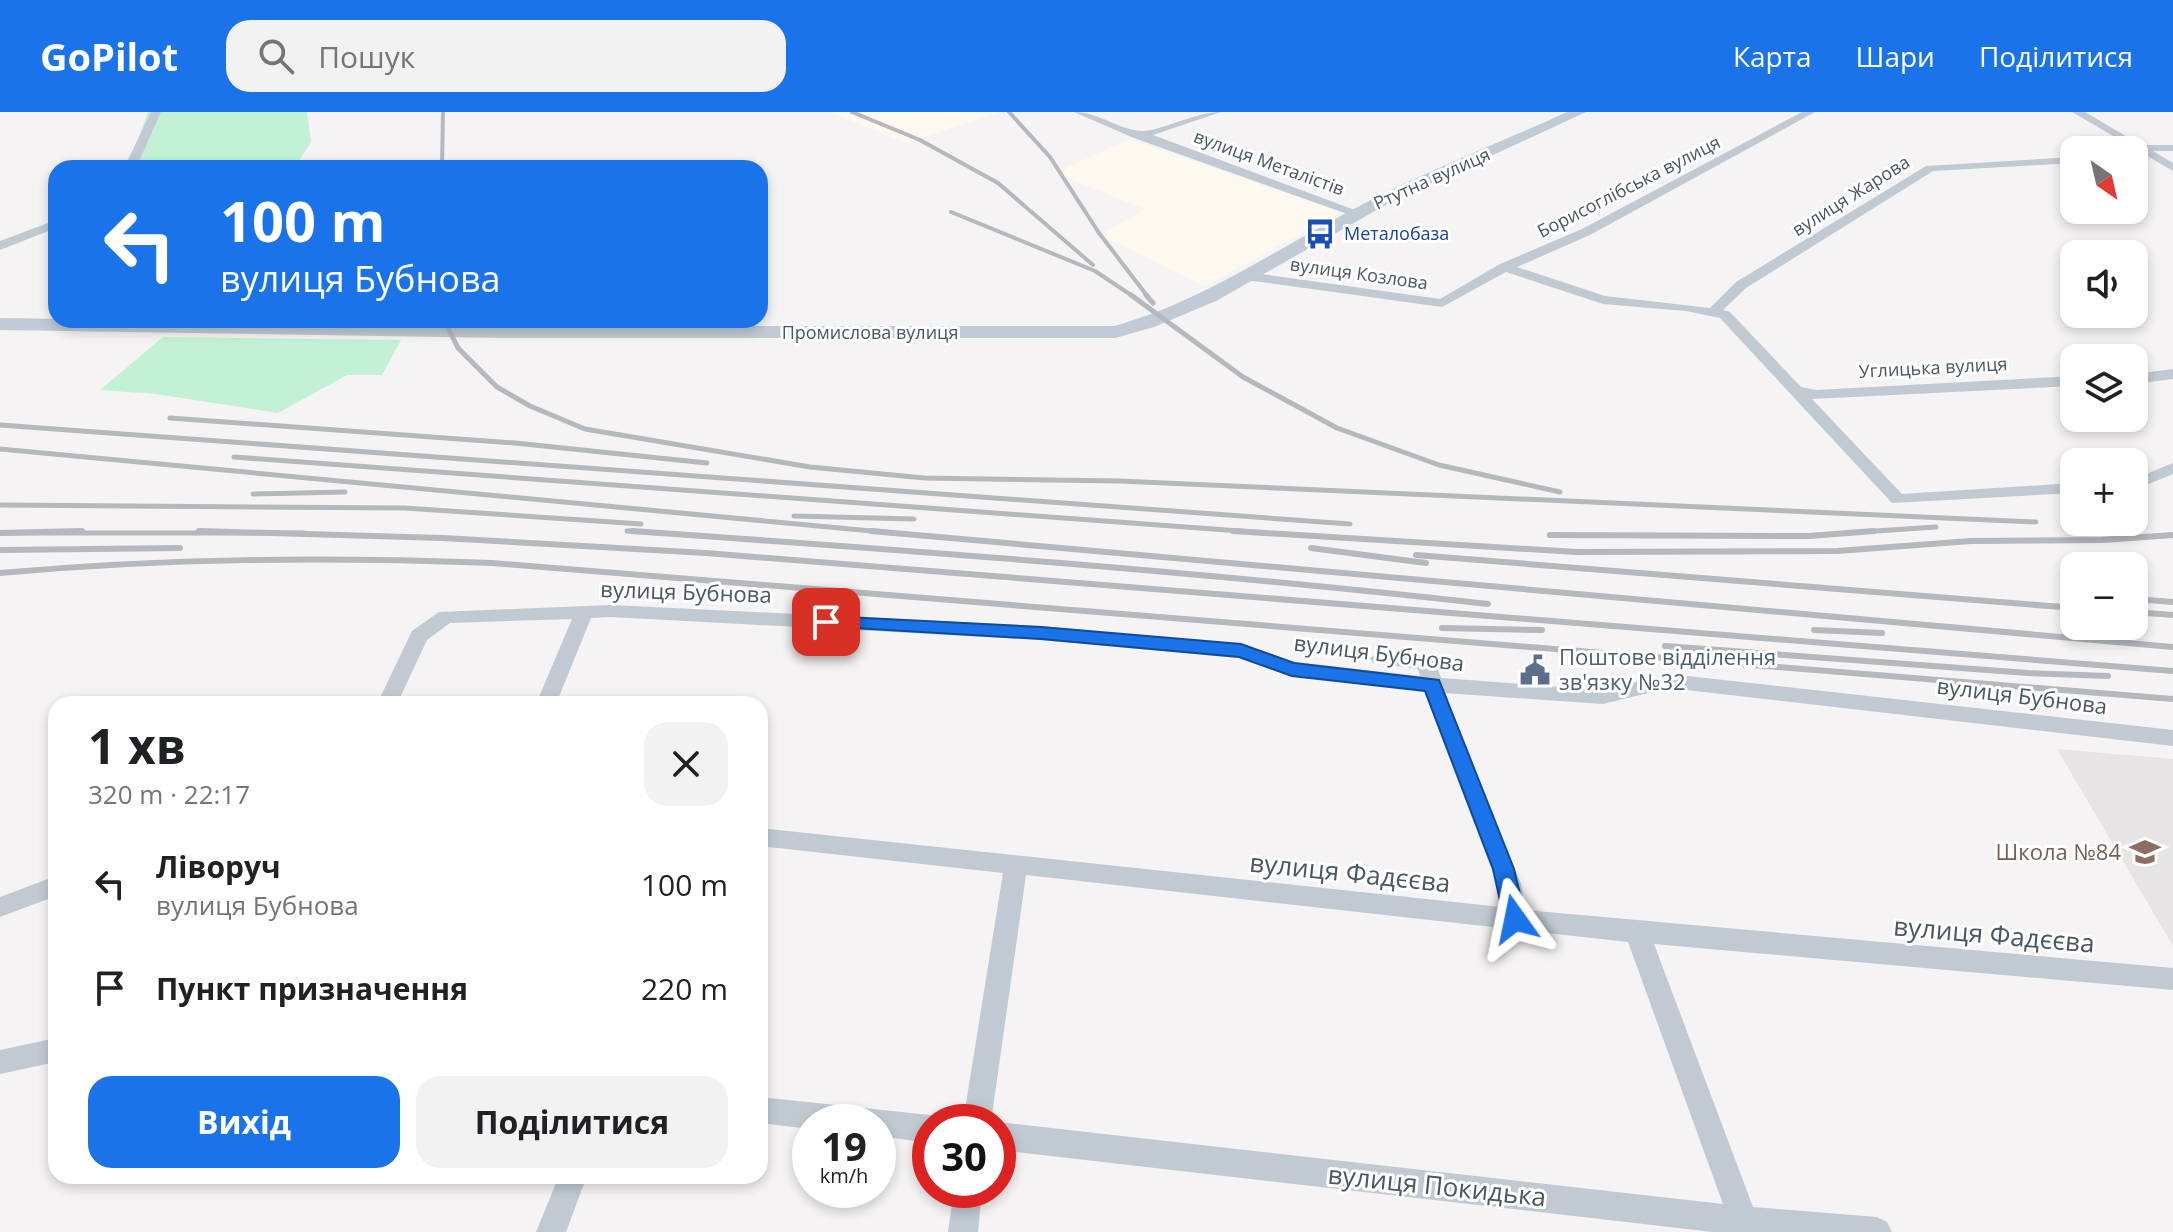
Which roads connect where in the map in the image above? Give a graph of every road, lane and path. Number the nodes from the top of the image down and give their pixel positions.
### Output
1 (156, 112) edge
2 (1079, 112) edge
3 (1216, 112) edge
4 (1579, 112) edge
5 (1810, 112) edge
6 (2077, 112) edge
7 (1138, 136) junction
8 (2113, 136) edge
9 (2173, 148) edge
10 (2148, 151) edge
11 (2148, 154) edge
12 (134, 160) edge
13 (2060, 161) edge
14 (2171, 165) edge
15 (1357, 213) junction
16 (48, 227) edge
17 (0, 246) edge
18 (1505, 267) junction
19 (1246, 276) junction
20 (1720, 313) junction
21 (0, 324) edge
22 (48, 324) edge
23 (768, 327) edge
24 (1115, 332) joint
25 (2173, 374) edge
26 (2148, 377) edge
27 (2060, 382) edge
28 (1796, 390) junction
29 (2173, 468) edge
30 (2148, 479) edge
31 (2060, 489) edge
32 (584, 612) junction
33 (1380, 658) dead end
34 (1432, 685) junction
35 (391, 696) edge
36 (549, 696) edge
37 (2173, 738) edge
38 (768, 838) edge
39 (1016, 866) junction
40 (48, 889) edge
41 (0, 907) edge
42 (1515, 919) junction
43 (1637, 932) junction
44 (2173, 979) edge
45 (48, 1052) edge
46 (0, 1062) edge
47 (980, 1104) edge
48 (768, 1111) edge
49 (792, 1113) edge
50 (1016, 1138) edge
51 (570, 1184) edge
52 (966, 1208) edge
53 (1746, 1227) edge
54 (551, 1232) edge
55 (963, 1232) edge
56 (1877, 1232) edge

1 - 12 street
2 - 7 street, вулиця Металістів
3 - 7 street
4 - 15 main road, Ртутна вулиця
5 - 18 street, Борисоглібська вулиця
6 - 8 street
7 - 15 street, вулиця Металістів
9 - 10 street
11 - 14 street
13 - 20 street, вулиця Жарова
15 - 19 main road, Ртутна вулиця
16 - 17 street
18 - 19 street, вулиця Козлова
18 - 20 street
19 - 24 main road, Ртутна вулиця
20 - 28 street
21 - 22 main road, Промислова вулиця
23 - 24 main road, Промислова вулиця
25 - 26 street
27 - 28 street, Углицька вулиця
28 - 31 street
29 - 30 street
32 - 34 street, вулиця Бубнова
32 - 35 street, вулиця Бубнова
32 - 36 street
33 - 34 street
34 - 37 street, вулиця Бубнова
34 - 42 street
38 - 39 street, вулиця Фадєєва
39 - 42 street, вулиця Фадєєва
39 - 47 street
40 - 41 street
42 - 43 street, вулиця Фадєєва
43 - 44 street, вулиця Фадєєва
43 - 53 street
45 - 46 street
48 - 49 street
50 - 53 street, вулиця Покидька
51 - 54 street
52 - 55 street
53 - 56 street, вулиця Покидька

